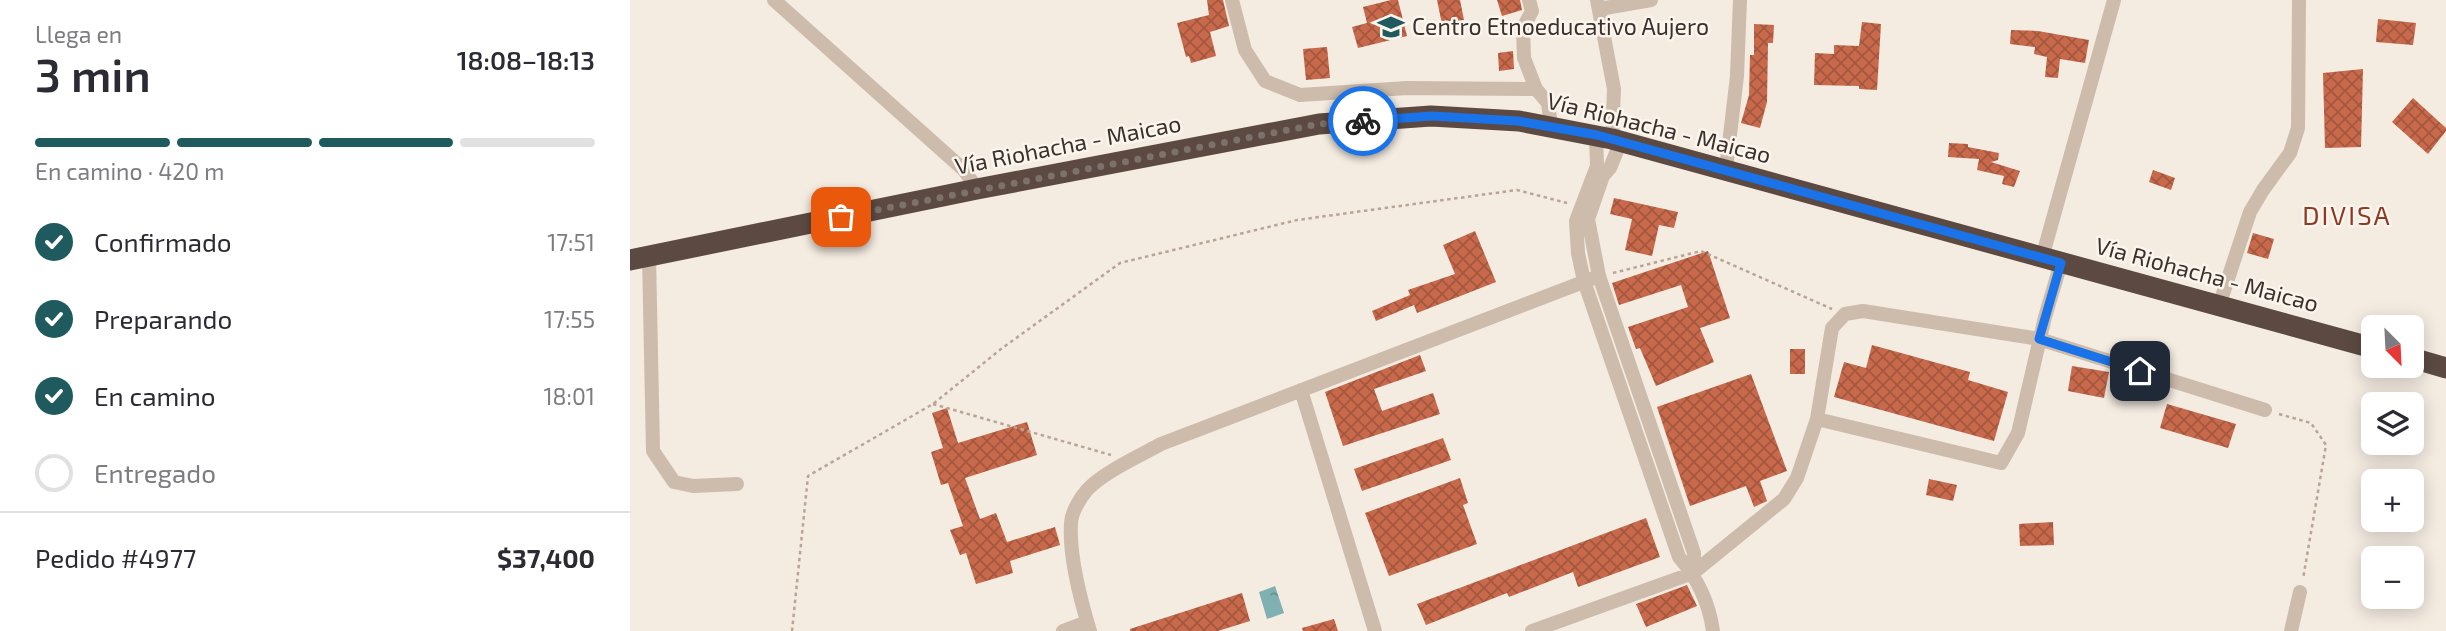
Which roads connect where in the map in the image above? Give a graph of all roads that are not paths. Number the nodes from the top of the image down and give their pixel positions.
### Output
1 (774, 0) edge
2 (1232, 0) edge
3 (1529, 0) edge
4 (1651, 0) edge
5 (1740, 0) edge
6 (2114, 0) edge
7 (2299, 0) edge
8 (1598, 5) edge
9 (1536, 89) junction
10 (1551, 126) junction
11 (1610, 138) junction
12 (1604, 167) junction
13 (1726, 169) junction
14 (977, 189) junction
15 (640, 258) edge
16 (2052, 260) junction
17 (1599, 276) junction
18 (1584, 281) junction
19 (2219, 306) junction
20 (2039, 339) junction
21 (2361, 345) edge
22 (2424, 362) edge
23 (2446, 368) edge
24 (1301, 390) junction
25 (2265, 410) road end
26 (1817, 419) junction
27 (737, 484) dead end
28 (1693, 573) junction
29 (2300, 593) road end
30 (1089, 626) edge
31 (1063, 631) edge
32 (1375, 631) edge
33 (1532, 631) edge
34 (1713, 631) edge
35 (2291, 631) edge

1 - 14 street
2 - 9 street
3 - 9 street
4 - 8 street
5 - 13 street
6 - 16 street
7 - 19 street
8 - 11 street
9 - 10 street
10 - 11 highway, Vía Riohacha - Maicao
10 - 14 highway, Vía Riohacha - Maicao
11 - 12 street
11 - 12 street
11 - 13 highway, Vía Riohacha - Maicao
12 - 17 street
12 - 18 street
13 - 16 highway, Vía Riohacha - Maicao
14 - 15 highway, Vía Riohacha - Maicao
15 - 27 street
16 - 19 highway, Vía Riohacha - Maicao
16 - 20 street
17 - 18 street
17 - 28 street
18 - 24 street
18 - 28 street
19 - 21 highway, Vía Riohacha - Maicao
20 - 25 street
20 - 26 street
20 - 26 street
22 - 23 highway
24 - 30 street
24 - 32 street
26 - 28 street
28 - 33 street
28 - 34 street
29 - 35 street
30 - 31 street

